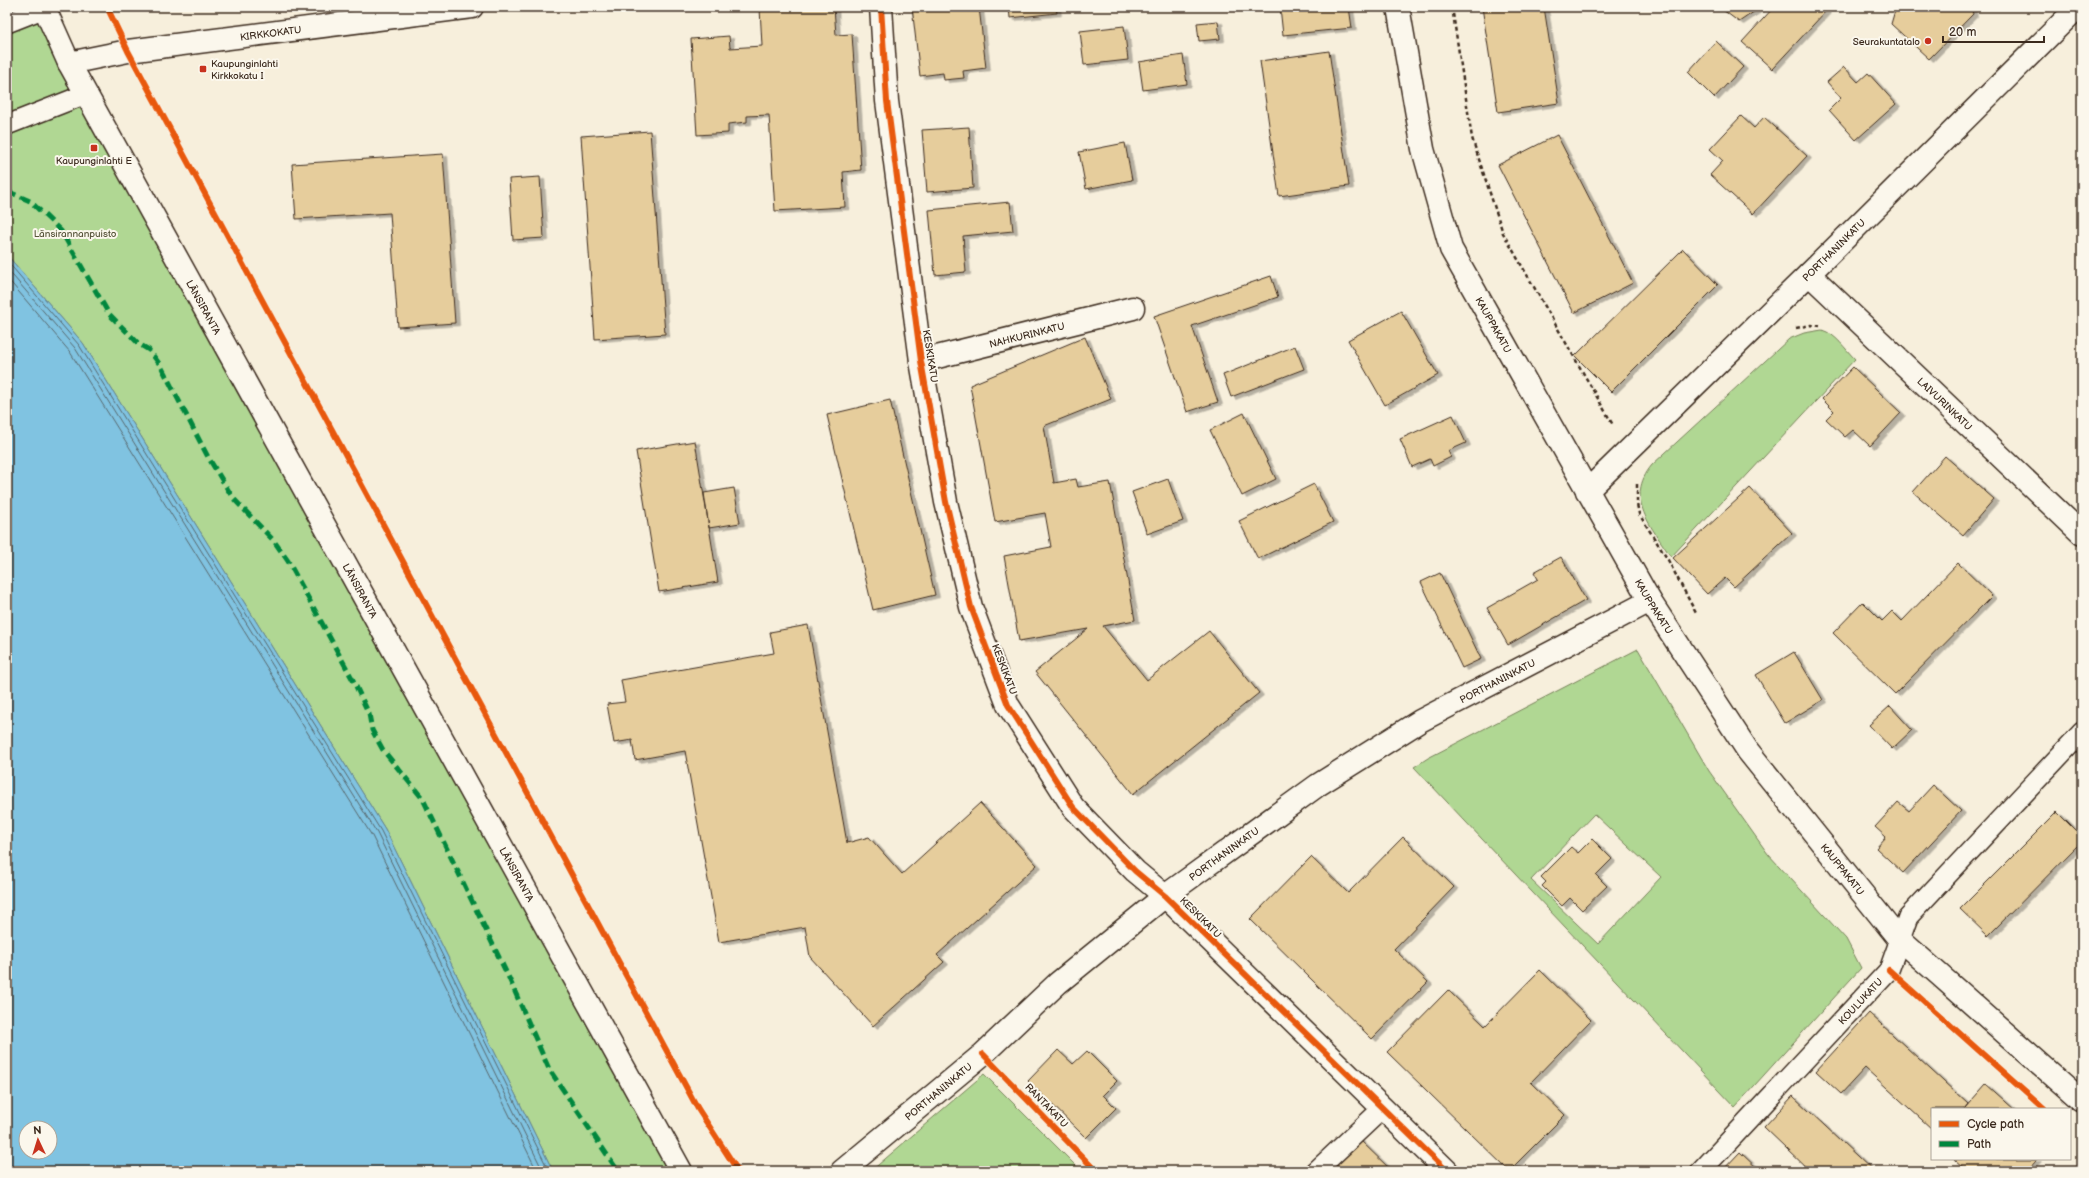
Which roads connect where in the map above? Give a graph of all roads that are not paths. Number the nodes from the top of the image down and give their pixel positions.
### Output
1 (472, 7) edge
2 (881, 7) edge
3 (1398, 7) edge
4 (2078, 7) edge
5 (44, 8) edge
6 (423, 10) edge
7 (7, 23) edge
8 (69, 63) junction
9 (86, 94) junction
10 (7, 125) edge
11 (1809, 274) junction
12 (1133, 308) dead end
13 (921, 361) junction
14 (1587, 491) junction
15 (2082, 534) edge
16 (1650, 601) junction
17 (2082, 732) edge
18 (1165, 896) junction
19 (1899, 939) junction
20 (2082, 1101) edge
21 (1383, 1108) junction
22 (681, 1171) edge
23 (842, 1171) edge
24 (1316, 1171) edge
25 (1447, 1171) edge
26 (1701, 1171) edge

1 - 6 street, KIRKKOKATU
2 - 13 street, KESKIKATU
3 - 14 street, KAUPPAKATU
4 - 11 street, PORTHANINKATU
5 - 7 lane
5 - 8 street, LÄNSIRANTA
6 - 8 street, KIRKKOKATU
8 - 9 street, LÄNSIRANTA
9 - 10 lane
9 - 22 street, LÄNSIRANTA
11 - 14 street, PORTHANINKATU
11 - 15 street, LAIVURINKATU
12 - 13 street, NAHKURINKATU
13 - 18 street, KESKIKATU
14 - 16 street, KAUPPAKATU
16 - 18 street, PORTHANINKATU
16 - 19 street, KAUPPAKATU
17 - 19 lane, KOULUKATU
18 - 21 street, KESKIKATU
18 - 23 street, PORTHANINKATU
19 - 20 street, KAUPPAKATU
19 - 26 lane, KOULUKATU
21 - 24 lane
21 - 25 street, KESKIKATU

